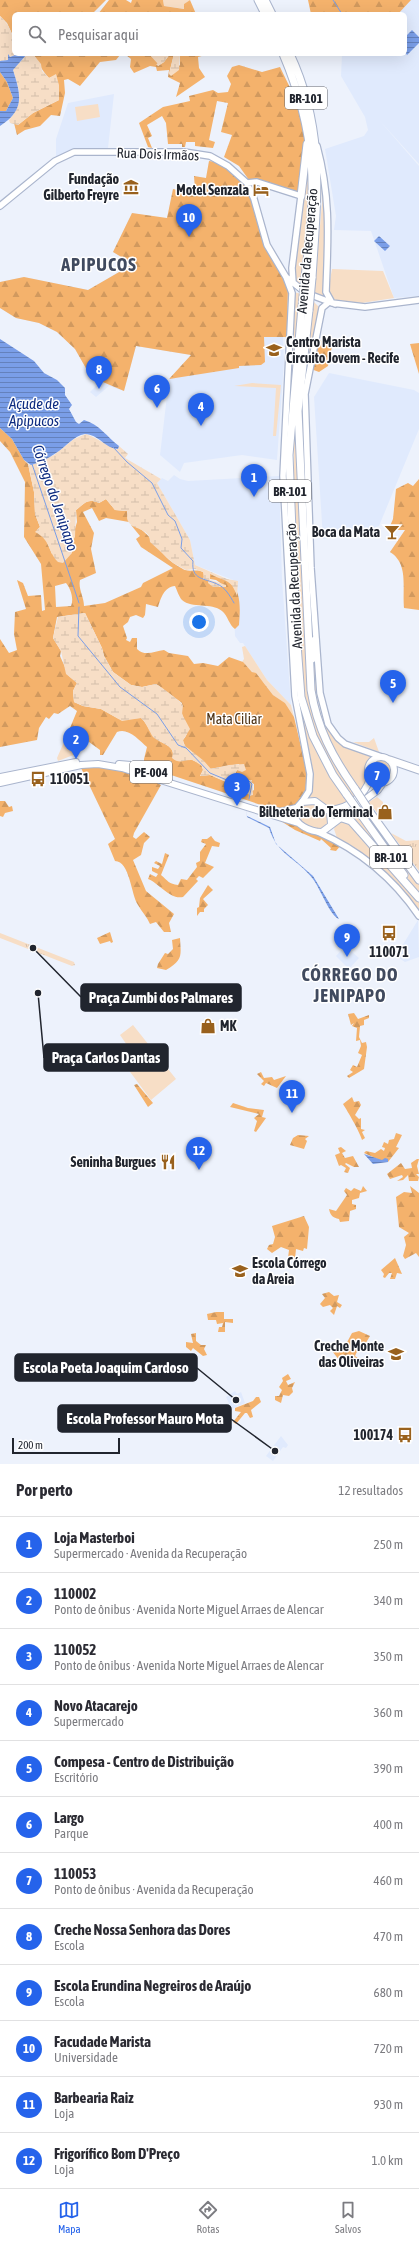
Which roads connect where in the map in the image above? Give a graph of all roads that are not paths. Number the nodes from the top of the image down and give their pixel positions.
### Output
1 (258, 0) edge
2 (265, 0) edge
3 (264, 12) edge
4 (271, 12) edge
5 (284, 56) edge
6 (291, 56) edge
7 (307, 126) junction
8 (316, 144) junction
9 (247, 183) junction
10 (301, 196) junction
11 (0, 206) edge
12 (292, 266) junction
13 (278, 267) junction
14 (309, 278) junction
15 (295, 289) junction
16 (326, 292) junction
17 (320, 300) junction
18 (419, 300) edge
19 (332, 303) junction
20 (305, 308) junction
21 (322, 308) junction
22 (301, 375) junction
23 (305, 394) junction
24 (291, 615) junction
25 (296, 631) junction
26 (315, 640) junction
27 (292, 647) junction
28 (310, 673) junction
29 (382, 757) junction
30 (390, 760) junction
31 (419, 770) edge
32 (0, 778) edge
33 (370, 778) junction
34 (0, 783) edge
35 (383, 783) junction
36 (302, 802) junction
37 (296, 808) junction
38 (327, 809) junction
39 (340, 817) junction
40 (298, 823) junction
41 (331, 824) junction
42 (318, 832) junction
43 (337, 841) junction
44 (419, 880) edge
45 (419, 898) edge
46 (419, 916) edge

1 - 3 highway
2 - 4 highway
5 - 7 highway, Avenida da Recuperação / BR-101
6 - 8 highway, Avenida da Recuperação / BR-101
7 - 10 highway
7 - 14 highway, Avenida da Recuperação / BR-101
8 - 14 highway, Avenida da Recuperação / BR-101
8 - 16 main road, Avenida da Recuperação
9 - 10 main road
9 - 11 main road, Rua Dois Irmãos
9 - 13 main road, Rua Dois Irmãos
10 - 12 main road, Avenida da Recuperação
12 - 13 main road
12 - 15 main road, Avenida da Recuperação
13 - 15 main road, Rua Dois Irmãos
14 - 20 highway, Avenida da Recuperação / BR-101, bridge
15 - 17 main road, Rua Dois Irmãos
15 - 24 main road, Avenida da Recuperação
16 - 17 main road, Avenida da Recuperação
16 - 19 main road, Avenida da Recuperação
17 - 19 main road, Rua Dois Irmãos
17 - 21 main road
18 - 19 main road, Rua Dois Irmãos
19 - 21 main road, Avenida da Recuperação
20 - 22 highway, Avenida da Recuperação / BR-101
20 - 25 highway, Avenida da Recuperação / BR-101
21 - 23 main road, Avenida da Recuperação
22 - 23 highway
22 - 28 highway, Avenida da Recuperação / BR-101
23 - 26 main road, Avenida da Recuperação
24 - 25 highway
24 - 27 main road, Avenida da Recuperação
25 - 27 highway
25 - 45 highway, Avenida da Recuperação / BR-101, bridge
26 - 28 highway
26 - 29 main road, Avenida da Recuperação
27 - 36 main road, Avenida da Recuperação
28 - 44 highway, Avenida da Recuperação / BR-101, bridge
29 - 30 main road
29 - 33 main road
30 - 31 highway
30 - 35 main road
32 - 37 main road, PE-004
33 - 35 main road
33 - 38 main road
34 - 40 main road, PE-004
35 - 39 main road
36 - 37 main road
36 - 38 main road
37 - 40 main road
38 - 41 main road
39 - 41 main road
39 - 45 highway
40 - 42 main road, PE-004
41 - 42 main road
41 - 43 main road
42 - 43 main road
43 - 46 main road

